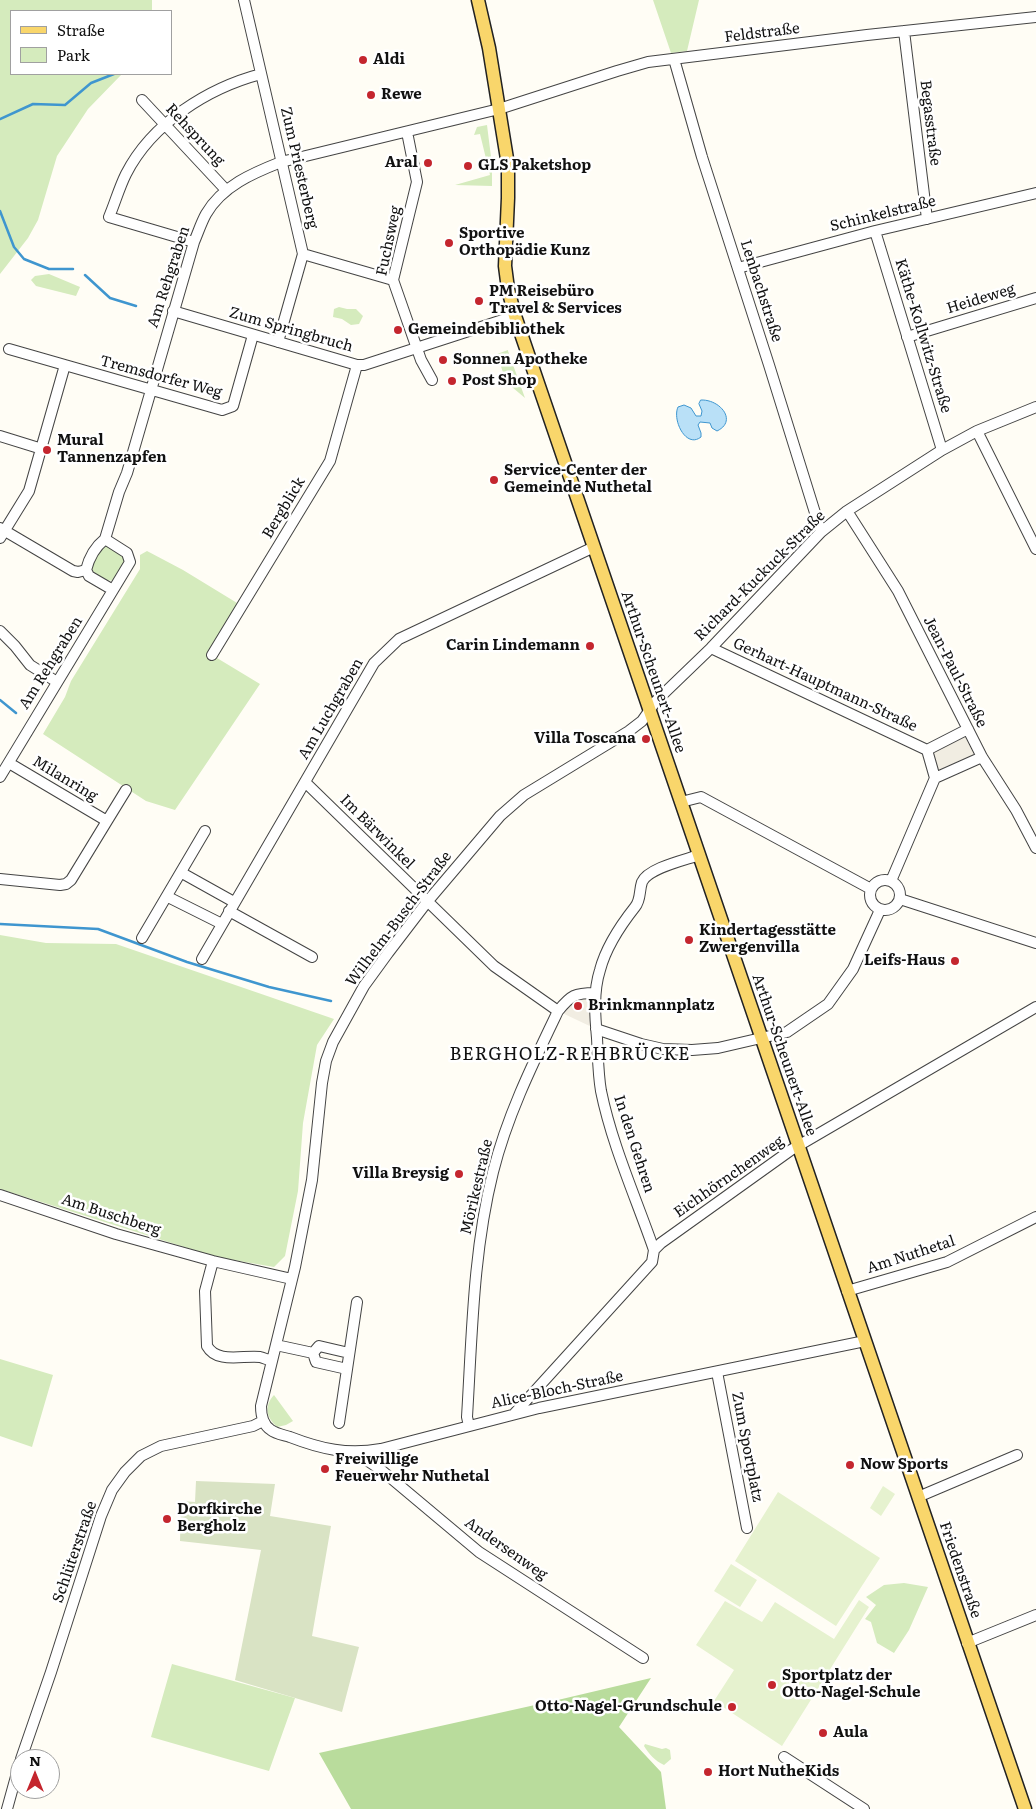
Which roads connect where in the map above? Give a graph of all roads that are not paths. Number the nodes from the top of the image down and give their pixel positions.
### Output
1 (244, 0) edge
2 (478, 0) edge
3 (1036, 17) edge
4 (904, 31) junction
5 (674, 59) junction
6 (261, 74) junction
7 (142, 100) dead end
8 (499, 109) junction
9 (166, 125) junction
10 (407, 132) junction
11 (281, 162) junction
12 (226, 190) junction
13 (1036, 193) edge
14 (928, 218) junction
15 (875, 231) junction
16 (194, 242) junction
17 (303, 254) junction
18 (738, 268) junction
19 (393, 280) junction
20 (1036, 298) edge
21 (173, 311) junction
22 (515, 316) junction
23 (254, 335) junction
24 (907, 338) junction
25 (278, 342) junction
26 (9, 349) dead end
27 (417, 349) junction
28 (65, 365) junction
29 (357, 365) junction
30 (432, 380) dead end
31 (151, 391) junction
32 (1036, 407) edge
33 (977, 432) junction
34 (0, 436) edge
35 (42, 448) junction
36 (942, 450) junction
37 (847, 511) junction
38 (1, 532) edge
39 (820, 532) junction
40 (105, 539) junction
41 (594, 547) junction
42 (1036, 549) edge
43 (86, 570) junction
44 (113, 590) junction
45 (0, 631) edge
46 (711, 648) junction
47 (212, 655) dead end
48 (57, 682) junction
49 (650, 711) junction
50 (968, 730) junction
51 (927, 750) junction
52 (982, 758) junction
53 (9, 763) junction
54 (0, 777) edge
55 (935, 778) junction
56 (305, 782) junction
57 (126, 790) dead end
58 (681, 802) junction
59 (107, 821) junction
60 (206, 831) dead end
61 (1036, 848) edge
62 (700, 855) junction
63 (182, 873) junction
64 (0, 879) edge
65 (891, 881) junction
66 (871, 889) junction
67 (168, 897) junction
68 (900, 899) junction
69 (234, 902) junction
70 (427, 902) junction
71 (880, 910) junction
72 (229, 911) junction
73 (222, 924) junction
74 (142, 938) dead end
75 (1036, 942) edge
76 (312, 957) dead end
77 (202, 959) dead end
78 (595, 993) junction
79 (1036, 1007) edge
80 (558, 1011) junction
81 (596, 1029) junction
82 (761, 1039) junction
83 (798, 1146) junction
84 (0, 1195) edge
85 (1036, 1217) edge
86 (654, 1250) junction
87 (213, 1261) junction
88 (292, 1279) junction
89 (847, 1291) junction
90 (357, 1302) dead end
91 (865, 1341) junction
92 (276, 1345) junction
93 (349, 1352) junction
94 (313, 1353) junction
95 (272, 1361) junction
96 (347, 1368) junction
97 (717, 1372) junction
98 (514, 1414) junction
99 (263, 1421) junction
100 (339, 1424) dead end
101 (469, 1426) junction
102 (360, 1453) junction
103 (1017, 1455) dead end
104 (918, 1497) junction
105 (747, 1528) dead end
106 (1036, 1616) edge
107 (967, 1643) junction
108 (643, 1658) dead end
109 (24, 1749) edge
110 (784, 1757) dead end
111 (864, 1809) edge
112 (1025, 1809) edge

1 - 6 street, Zum Priesterberg
2 - 8 main road, Arthur-Scheunert-Allee
3 - 4 street, Feldstraße
4 - 5 street, Feldstraße
4 - 14 street, Begasstraße
5 - 8 street, Feldstraße
5 - 18 street, Lenbachstraße
6 - 9 street
6 - 11 street, Zum Priesterberg
7 - 9 street, Rehsprung
8 - 10 street, Am Rehgraben
8 - 22 main road, Arthur-Scheunert-Allee
9 - 12 street, Rehsprung
9 - 16 street
10 - 11 street, Am Rehgraben
10 - 19 street, Fuchsweg
11 - 12 street, Am Rehgraben
11 - 17 street, Zum Priesterberg
12 - 16 street, Am Rehgraben
13 - 14 street, Schinkelstraße
14 - 15 street, Schinkelstraße
15 - 18 street, Schinkelstraße
15 - 24 street, Käthe-Kollwitz-Straße
16 - 21 street, Am Rehgraben
17 - 19 street
17 - 25 street, Zum Priesterberg
18 - 39 street, Lenbachstraße
19 - 27 street, Fuchsweg
20 - 24 street, Heideweg
21 - 23 street, Zum Springbruch
21 - 31 street, Am Rehgraben
22 - 27 street, Zum Springbruch
22 - 41 main road, Arthur-Scheunert-Allee
23 - 25 street, Zum Springbruch
23 - 31 street, Tremsdorfer Weg
24 - 36 street, Käthe-Kollwitz-Straße
25 - 29 street, Zum Springbruch
26 - 28 street, Tremsdorfer Weg
27 - 29 street, Zum Springbruch
27 - 30 street, Fuchsweg
28 - 31 street, Tremsdorfer Weg
28 - 35 street
29 - 47 street, Bergblick
31 - 40 street, Am Rehgraben
32 - 33 street, Richard-Kuckuck-Straße
33 - 36 street, Richard-Kuckuck-Straße
33 - 42 street
34 - 35 street
35 - 38 street
36 - 37 street, Richard-Kuckuck-Straße
37 - 39 street, Richard-Kuckuck-Straße
37 - 50 street, Jean-Paul-Straße
38 - 43 street
39 - 46 street, Richard-Kuckuck-Straße
40 - 43 street, Am Rehgraben
40 - 44 street, Am Rehgraben
41 - 49 main road, Arthur-Scheunert-Allee
41 - 56 street, Am Luchgraben
43 - 44 street
44 - 48 street, Am Rehgraben
45 - 48 street
46 - 49 street, Richard-Kuckuck-Straße
46 - 51 street, Gerhart-Hauptmann-Straße
48 - 53 street, Am Rehgraben
49 - 58 main road, Arthur-Scheunert-Allee
49 - 70 street, Wilhelm-Busch-Straße
50 - 51 street, Gerhart-Hauptmann-Straße
50 - 52 street, Jean-Paul-Straße
51 - 55 street, Gerhart-Hauptmann-Straße
52 - 55 street
52 - 61 street, Jean-Paul-Straße
53 - 54 street, Am Rehgraben
53 - 59 street, Milanring
55 - 65 street
56 - 69 street, Am Luchgraben
56 - 70 street, Im Bärwinkel
57 - 59 street, Milanring
58 - 62 main road, Arthur-Scheunert-Allee
58 - 66 street
59 - 64 street, Milanring
60 - 63 street
62 - 78 street, In den Gehren
62 - 82 main road, Arthur-Scheunert-Allee
63 - 67 street
63 - 69 street
65 - 66 street
65 - 68 street
66 - 71 street
67 - 73 street
67 - 74 street
68 - 71 street
68 - 75 street
69 - 72 street, Am Luchgraben
70 - 80 street, Im Bärwinkel
70 - 88 street, Wilhelm-Busch-Straße
71 - 82 street
72 - 73 street, Am Luchgraben
72 - 76 street
73 - 77 street, Am Luchgraben
78 - 80 street, Mörikestraße
78 - 81 street, In den Gehren
79 - 83 street, Eichhörnchenweg
80 - 101 street, Mörikestraße
81 - 82 street
81 - 86 street, In den Gehren
82 - 83 main road, Arthur-Scheunert-Allee
83 - 86 street, Eichhörnchenweg
83 - 89 main road, Arthur-Scheunert-Allee
84 - 87 street, Am Buschberg
85 - 89 street, Am Nuthetal
86 - 98 street, Eichhörnchenweg
87 - 88 street, Am Buschberg
87 - 95 street
88 - 92 street, Wilhelm-Busch-Straße
89 - 91 main road, Arthur-Scheunert-Allee
90 - 93 street
91 - 97 street, Alice-Bloch-Straße
91 - 104 main road, Friedenstraße
92 - 94 street
92 - 95 street, Wilhelm-Busch-Straße
93 - 94 street
93 - 96 street
94 - 96 street
95 - 99 street, Wilhelm-Busch-Straße
96 - 100 street
97 - 98 street, Alice-Bloch-Straße
97 - 105 street, Zum Sportplatz
98 - 101 street, Alice-Bloch-Straße
99 - 102 street, Alice-Bloch-Straße
99 - 109 street, Schlüterstraße
101 - 102 street, Alice-Bloch-Straße
102 - 108 street, Andersenweg
103 - 104 street
104 - 107 main road, Friedenstraße
106 - 107 street
107 - 112 main road, Friedenstraße
110 - 111 street

